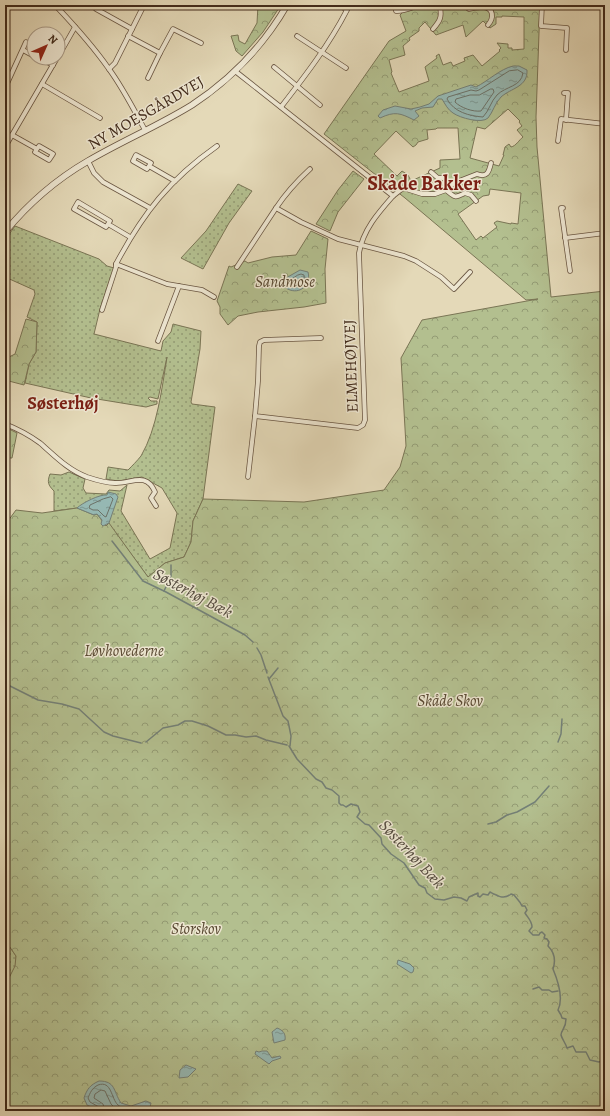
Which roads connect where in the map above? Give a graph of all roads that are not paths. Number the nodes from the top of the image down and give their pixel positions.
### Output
1 (8, 5) edge
2 (55, 5) edge
3 (144, 5) edge
4 (287, 5) edge
5 (339, 5) edge
6 (395, 5) edge
7 (420, 5) edge
8 (448, 5) edge
9 (464, 5) edge
10 (542, 5) edge
11 (96, 9) dead end
12 (5, 10) edge
13 (488, 25) dead end
14 (75, 27) junction
15 (132, 29) junction
16 (434, 29) dead end
17 (128, 36) junction
18 (297, 36) dead end
19 (26, 42) dead end
20 (66, 43) edge
21 (201, 43) dead end
22 (23, 50) junction
23 (566, 50) dead end
24 (26, 52) edge
25 (160, 52) junction
26 (322, 52) junction
27 (52, 66) edge
28 (274, 67) dead end
29 (346, 68) dead end
30 (109, 69) junction
31 (235, 71) junction
32 (148, 78) dead end
33 (42, 84) junction
34 (297, 86) junction
35 (5, 88) edge
36 (564, 93) dead end
37 (320, 105) dead end
38 (281, 107) junction
39 (100, 118) dead end
40 (566, 120) junction
41 (605, 124) edge
42 (145, 130) junction
43 (12, 134) junction
44 (558, 141) dead end
45 (217, 146) dead end
46 (5, 147) edge
47 (37, 149) dead end
48 (88, 161) junction
49 (491, 163) dead end
50 (149, 166) dead end
51 (310, 169) dead end
52 (431, 172) dead end
53 (175, 181) junction
54 (450, 186) junction
55 (446, 190) junction
56 (393, 196) junction
57 (476, 201) dead end
58 (150, 208) junction
59 (276, 208) junction
60 (563, 208) dead end
61 (108, 224) junction
62 (5, 232) edge
63 (605, 233) edge
64 (130, 237) junction
65 (565, 238) junction
66 (361, 244) junction
67 (116, 264) junction
68 (237, 267) dead end
69 (570, 271) dead end
70 (470, 272) dead end
71 (179, 286) junction
72 (214, 296) dead end
73 (102, 310) dead end
74 (321, 338) dead end
75 (158, 341) dead end
76 (255, 416) junction
77 (5, 424) edge
78 (248, 477) dead end
79 (156, 506) dead end

1 - 12 street
2 - 14 street
3 - 15 street
4 - 31 street, NY MOESGÅRDVEJ
5 - 26 street
6 - 7 street
8 - 16 street
9 - 13 street
10 - 23 street
11 - 15 street
14 - 20 street
14 - 30 street
15 - 17 street
17 - 25 street
17 - 30 street
18 - 26 street
19 - 22 street
21 - 25 street
22 - 24 street
22 - 35 street
25 - 32 street
26 - 29 street
26 - 34 street
27 - 33 street
28 - 34 street
30 - 42 street
31 - 38 street
31 - 42 street, NY MOESGÅRDVEJ
33 - 39 street
33 - 43 street
34 - 37 street
34 - 38 street
36 - 40 street
38 - 56 street
40 - 41 street
40 - 44 street
42 - 48 street, NY MOESGÅRDVEJ
43 - 46 street
43 - 47 street
45 - 53 street
48 - 58 street
48 - 62 street, NY MOESGÅRDVEJ
49 - 54 street
50 - 53 street
51 - 59 street
52 - 54 street
53 - 58 street
54 - 55 street
55 - 56 street
55 - 57 street
56 - 66 street, ELMEHØJVEJ
58 - 64 street
59 - 66 street
59 - 68 street
60 - 65 street
61 - 61 street
61 - 64 street
63 - 65 street
64 - 67 street
65 - 69 street
66 - 70 street
66 - 76 street, ELMEHØJVEJ
67 - 71 street
67 - 73 street
71 - 72 street
71 - 75 street
74 - 76 street, ELMEHØJVEJ
76 - 78 street, ELMEHØJVEJ
77 - 79 street

